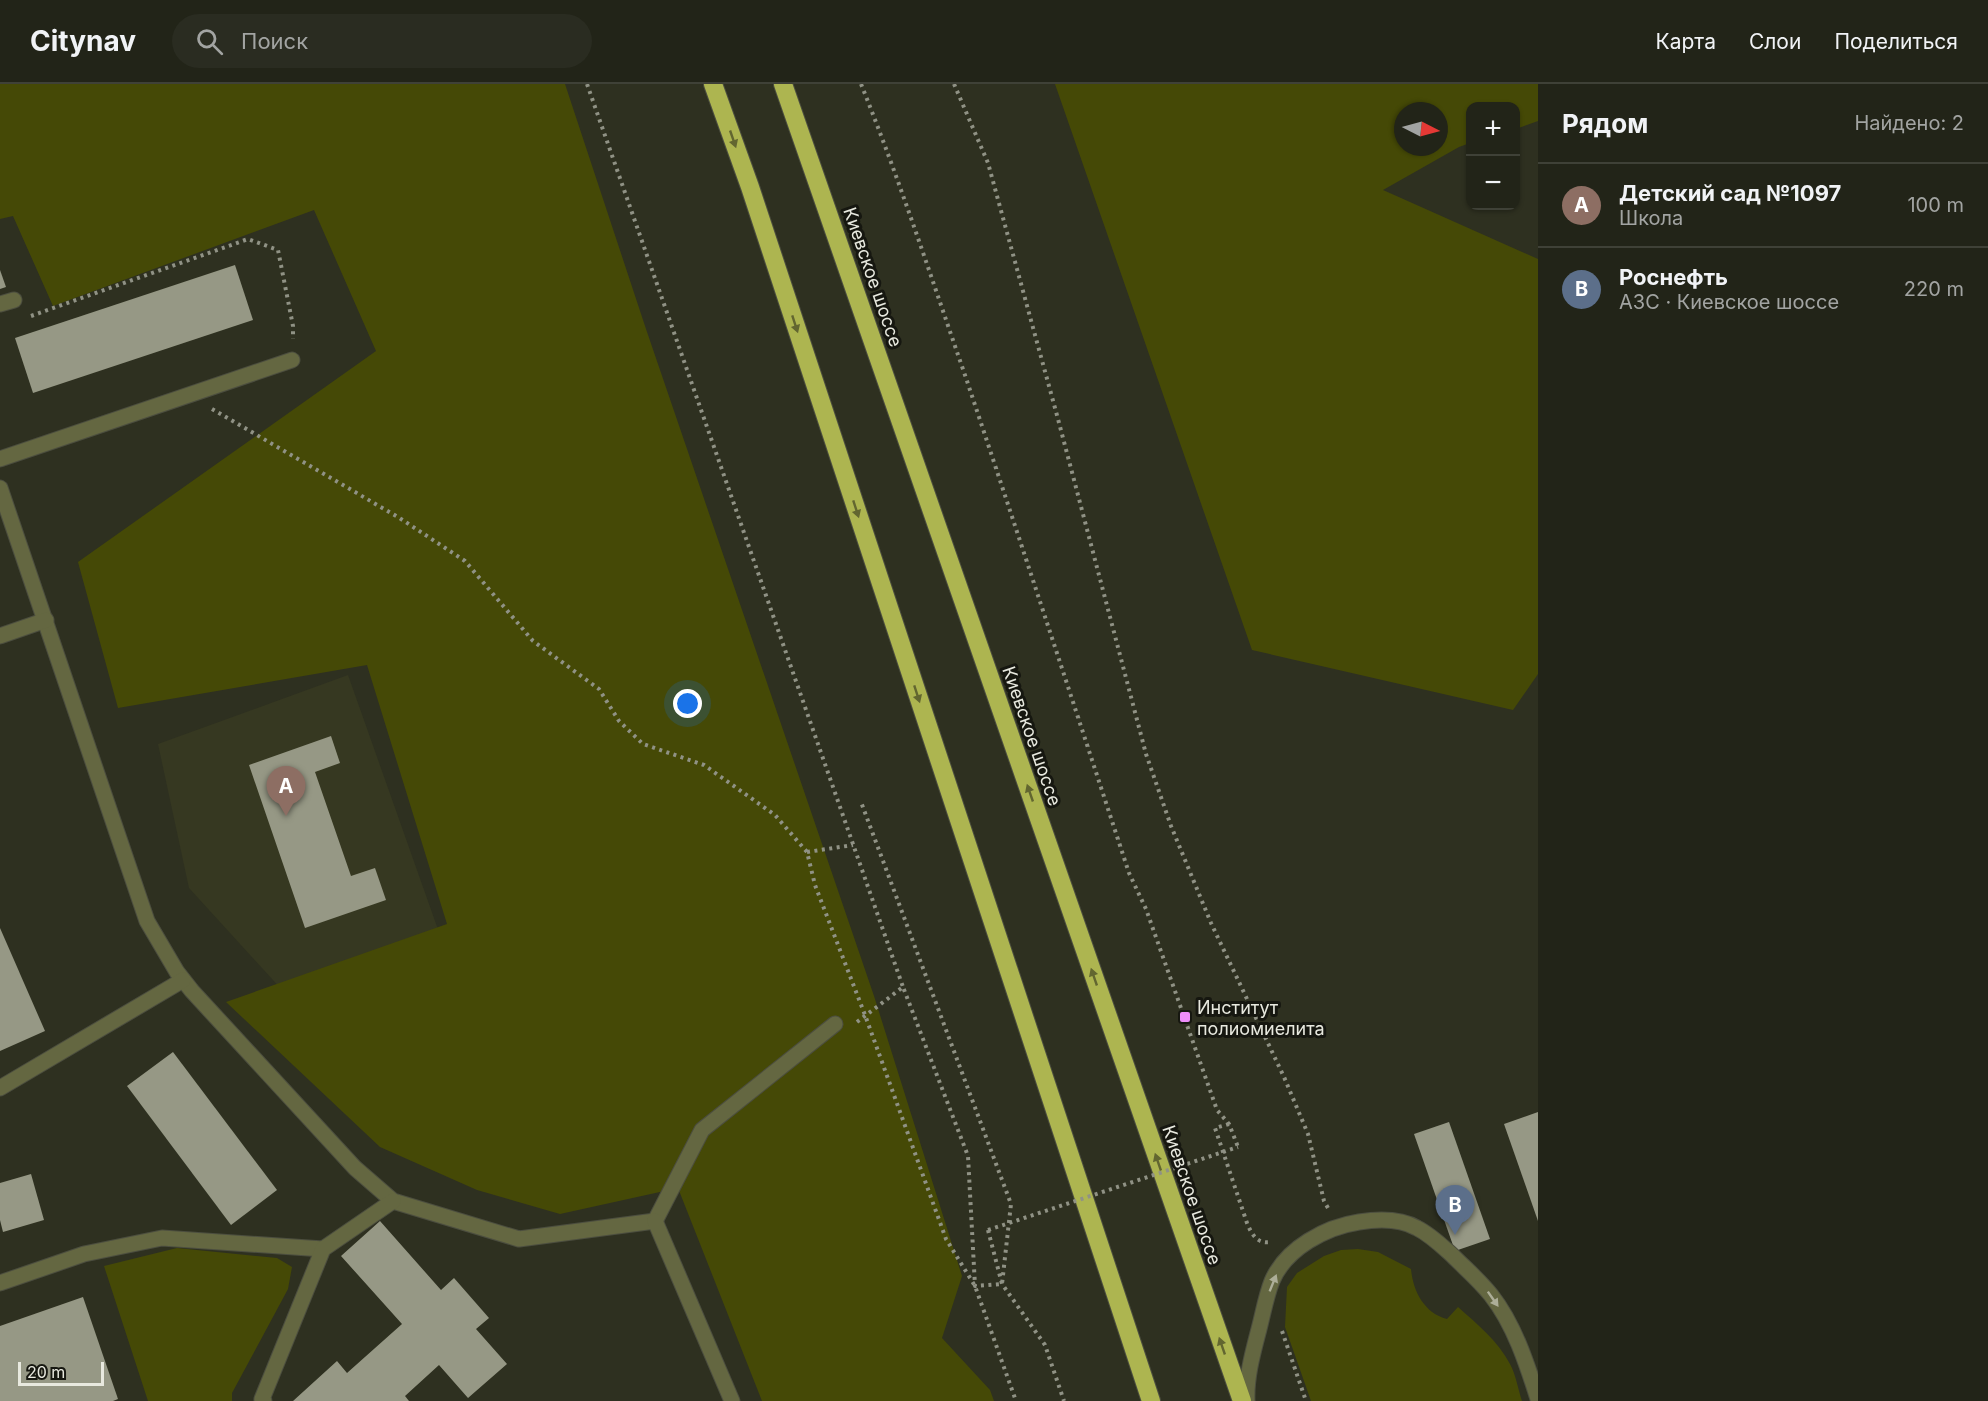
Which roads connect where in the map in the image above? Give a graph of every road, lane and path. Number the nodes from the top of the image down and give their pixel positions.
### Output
1 (587, 84) edge
2 (713, 84) edge
3 (783, 84) edge
4 (861, 84) edge
5 (954, 84) edge
6 (6, 302) edge
7 (292, 360) joint
8 (188, 395) junction
9 (0, 459) edge
10 (0, 488) edge
11 (46, 620) junction
12 (0, 636) edge
13 (861, 802) dead end
14 (853, 845) junction
15 (807, 852) junction
16 (183, 980) junction
17 (903, 987) junction
18 (865, 1015) junction
19 (856, 1023) dead end
20 (835, 1024) dead end
21 (0, 1088) edge
22 (393, 1201) junction
23 (655, 1221) junction
24 (1340, 1227) junction
25 (323, 1249) junction
26 (0, 1283) edge
27 (1002, 1284) junction
28 (975, 1286) junction
29 (1538, 1399) edge
30 (264, 1401) edge
31 (732, 1401) edge
32 (1016, 1401) edge
33 (1064, 1401) edge
34 (1151, 1401) edge
35 (1242, 1401) edge
36 (1247, 1401) edge

1 - 14 path
2 -> 34 highway
35 -> 3 highway, Киевское шоссе
4 - 27 path, bridge
5 - 24 path
6 - 7 path
7 - 8 street
8 - 9 street
8 - 15 path
10 - 11 street
11 - 12 street
11 - 16 street
13 - 27 path
14 - 15 path
14 - 17 path
15 - 18 path
16 - 21 street
16 - 22 street
17 - 18 path
17 - 28 path
18 - 19 path
18 - 28 path
20 - 23 street
22 - 23 street
22 - 25 street
23 - 31 street
24 -> 29 street
36 -> 24 street
25 - 26 street
25 - 30 street
27 - 28 path
27 - 33 path
28 - 32 path

